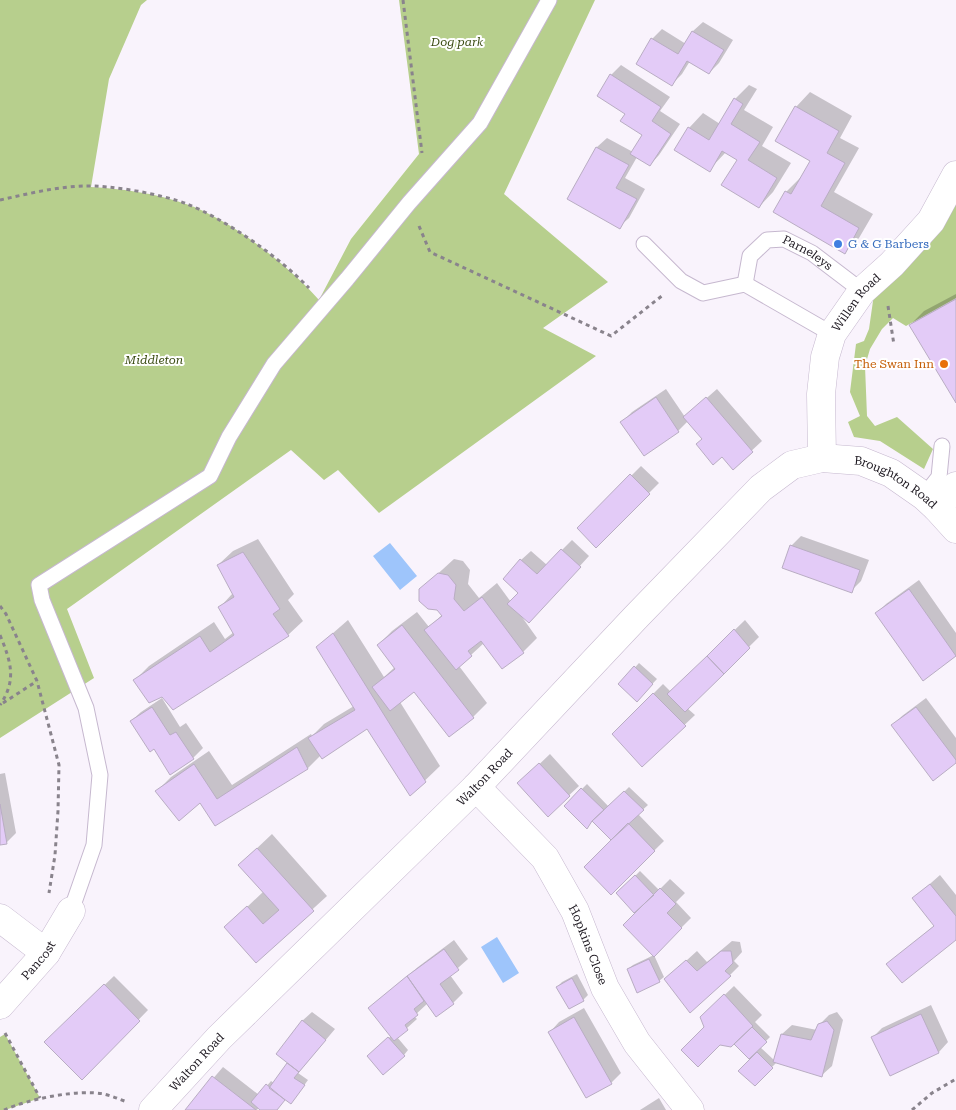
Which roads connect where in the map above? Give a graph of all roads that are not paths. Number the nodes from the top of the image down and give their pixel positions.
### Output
1 (549, 0) edge
2 (956, 175) edge
3 (644, 244) dead end
4 (745, 284) junction
5 (862, 291) junction
6 (832, 334) junction
7 (942, 446) dead end
8 (822, 458) junction
9 (956, 486) edge
10 (931, 502) junction
11 (956, 529) edge
12 (476, 787) junction
13 (72, 912) joint
14 (0, 918) edge
15 (46, 953) junction
16 (1, 1017) edge
17 (142, 1107) edge
18 (690, 1110) edge

1 - 13 lane
2 - 5 street, Willen Road
3 - 4 lane
4 - 5 lane, Parneleys
4 - 6 lane
5 - 6 street, Willen Road
6 - 8 street, Willen Road
7 - 10 lane
8 - 10 street, Broughton Road
8 - 12 street, Walton Road
9 - 10 street
10 - 11 street, Broughton Road
12 - 17 street, Walton Road
12 - 18 street, Hopkins Close
13 - 15 street, Pancost
14 - 15 street
15 - 16 street, Pancost

